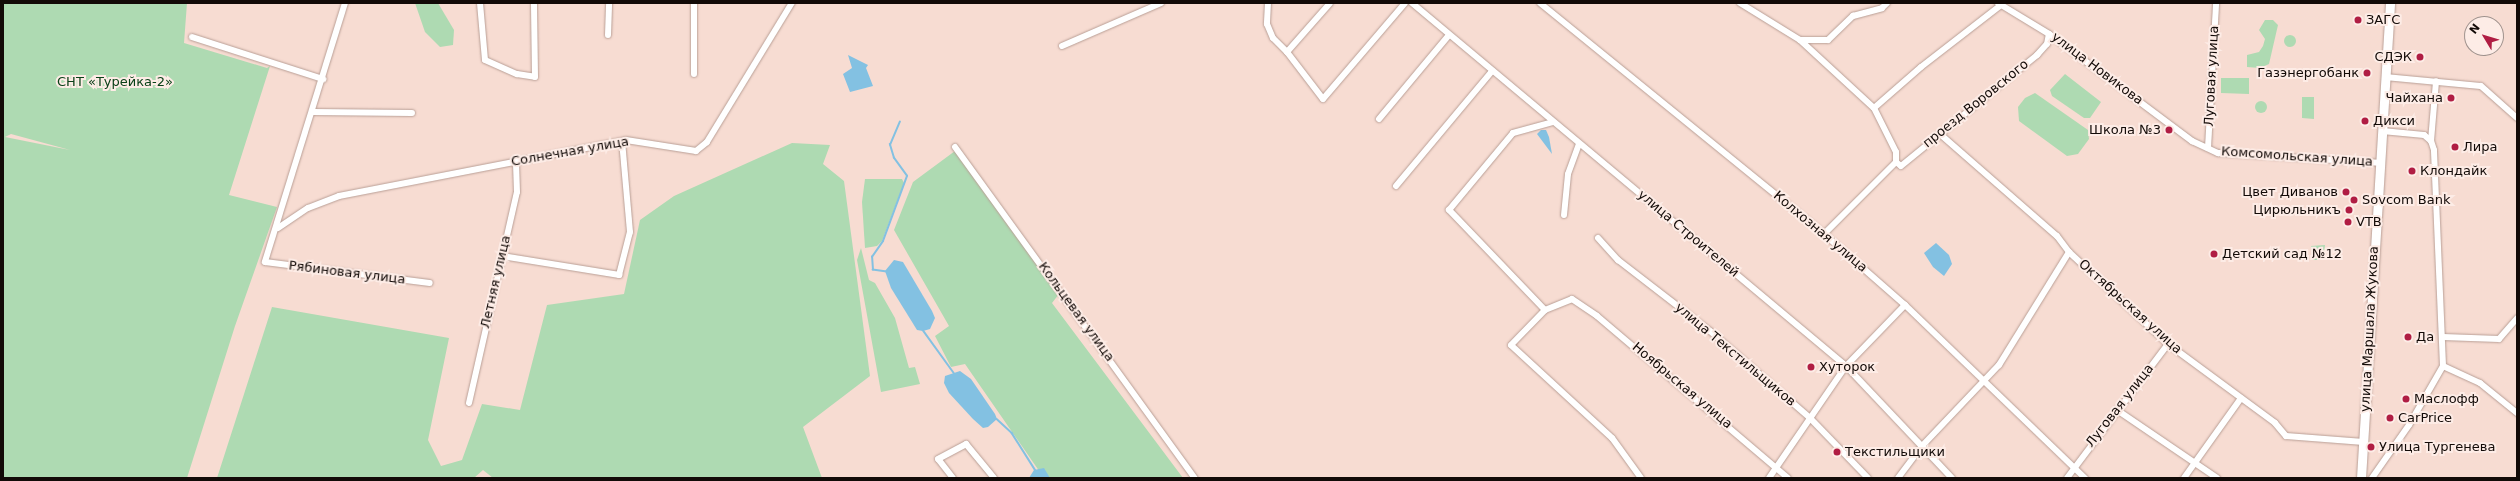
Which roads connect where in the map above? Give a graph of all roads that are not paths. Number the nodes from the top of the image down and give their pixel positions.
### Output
1 (345, 3) edge
2 (480, 3) edge
3 (534, 3) edge
4 (609, 3) edge
5 (694, 3) edge
6 (792, 3) edge
7 (1161, 3) edge
8 (1268, 3) edge
9 (1330, 3) edge
10 (1405, 3) edge
11 (1412, 3) edge
12 (1540, 3) edge
13 (1887, 3) edge
14 (2216, 3) edge
15 (2390, 3) edge
16 (1742, 4) edge
17 (2000, 4) edge
18 (2049, 34) junction
19 (608, 35) dead end
20 (1449, 35) junction
21 (192, 37) dead end
22 (1800, 40) junction
23 (1062, 46) dead end
24 (1287, 52) junction
25 (1492, 71) junction
26 (694, 74) dead end
27 (2385, 77) junction
28 (323, 79) junction
29 (2436, 81) junction
30 (1874, 108) junction
31 (313, 112) junction
32 (412, 113) dead end
33 (2517, 118) edge
34 (1379, 119) dead end
35 (1553, 122) junction
36 (2382, 132) junction
37 (1940, 134) junction
38 (622, 141) junction
39 (2192, 141) joint
40 (2431, 141) junction
41 (1579, 144) junction
42 (955, 147) dead end
43 (2208, 148) junction
44 (516, 161) junction
45 (1896, 162) junction
46 (2380, 163) junction
47 (1396, 186) dead end
48 (1564, 215) dead end
49 (278, 228) junction
50 (1824, 234) junction
51 (1598, 238) dead end
52 (2069, 252) junction
53 (502, 256) junction
54 (430, 283) dead end
55 (1905, 305) junction
56 (1545, 310) junction
57 (2517, 318) edge
58 (2443, 337) junction
59 (2168, 344) junction
60 (1846, 366) junction
61 (2443, 366) junction
62 (1984, 383) junction
63 (2241, 398) junction
64 (469, 403) dead end
65 (2117, 410) junction
66 (2517, 413) edge
67 (1810, 418) junction
68 (2364, 442) junction
69 (1922, 446) junction
70 (2195, 463) junction
71 (1779, 468) junction
72 (2073, 468) junction
73 (953, 478) edge
74 (994, 478) edge
75 (1195, 478) edge
76 (1641, 478) edge
77 (1770, 478) edge
78 (1788, 478) edge
79 (1868, 478) edge
80 (1898, 478) edge
81 (1952, 478) edge
82 (2067, 478) edge
83 (2085, 478) edge
84 (2184, 478) edge
85 (2217, 478) edge
86 (2361, 478) edge
87 (2372, 478) edge

1 - 28 street
2 - 3 street
4 - 19 street
5 - 26 street
6 - 38 street, Солнечная улица
7 - 23 street
8 - 24 street
9 - 24 street
10 - 24 street
11 - 20 street, улица Строителей
12 - 50 street, Колхозная улица
13 - 22 street
14 - 43 street, Луговая улица
15 - 27 main road, улица Маршала Жукова
16 - 22 street
17 - 18 street, улица Новикова
17 - 30 street
18 - 37 street, проезд Воровского
18 - 39 street, улица Новикова
20 - 25 street, улица Строителей
20 - 34 street
21 - 28 street
22 - 30 street
25 - 35 street, улица Строителей
25 - 47 street
27 - 29 street
27 - 36 main road, улица Маршала Жукова
28 - 31 street
29 - 33 street
29 - 40 street
30 - 45 street
31 - 32 street
31 - 49 street
35 - 41 street, улица Строителей
35 - 56 street
36 - 40 street
36 - 46 main road, улица Маршала Жукова
37 - 45 street, проезд Воровского
37 - 52 street, Октябрьская улица
38 - 44 street, Солнечная улица
38 - 53 street
39 - 43 street, Комсомольская улица
40 - 58 street
41 - 48 street
41 - 60 street, улица Строителей
42 - 75 street, Кольцевая улица
43 - 46 street, Комсомольская улица
44 - 49 street, Солнечная улица
44 - 53 street, Летняя улица
45 - 50 street
46 - 68 main road, улица Маршала Жукова
49 - 54 street, Рябиновая улица
50 - 55 street, Колхозная улица
51 - 67 street, улица Текстильщиков
52 - 59 street, Октябрьская улица
52 - 62 street
53 - 64 street, Летняя улица
55 - 60 street
55 - 62 street, Колхозная улица
56 - 71 street, Ноябрьская улица
56 - 76 street
57 - 58 street
58 - 61 street
59 - 63 street, Октябрьская улица
59 - 65 street, Луговая улица
60 - 67 street
60 - 69 street, улица Строителей
61 - 66 street
61 - 87 street
62 - 69 street
62 - 72 street, Колхозная улица
63 - 68 street, Октябрьская улица
63 - 70 street
65 - 70 street
65 - 72 street, Луговая улица
67 - 71 street
67 - 79 street, улица Текстильщиков
68 - 86 main road, улица Маршала Жукова
69 - 80 street
69 - 81 street, улица Строителей
70 - 84 street
70 - 85 street
71 - 77 street
71 - 78 street, Ноябрьская улица
72 - 82 street, Луговая улица
72 - 83 street, Колхозная улица
73 - 74 street

